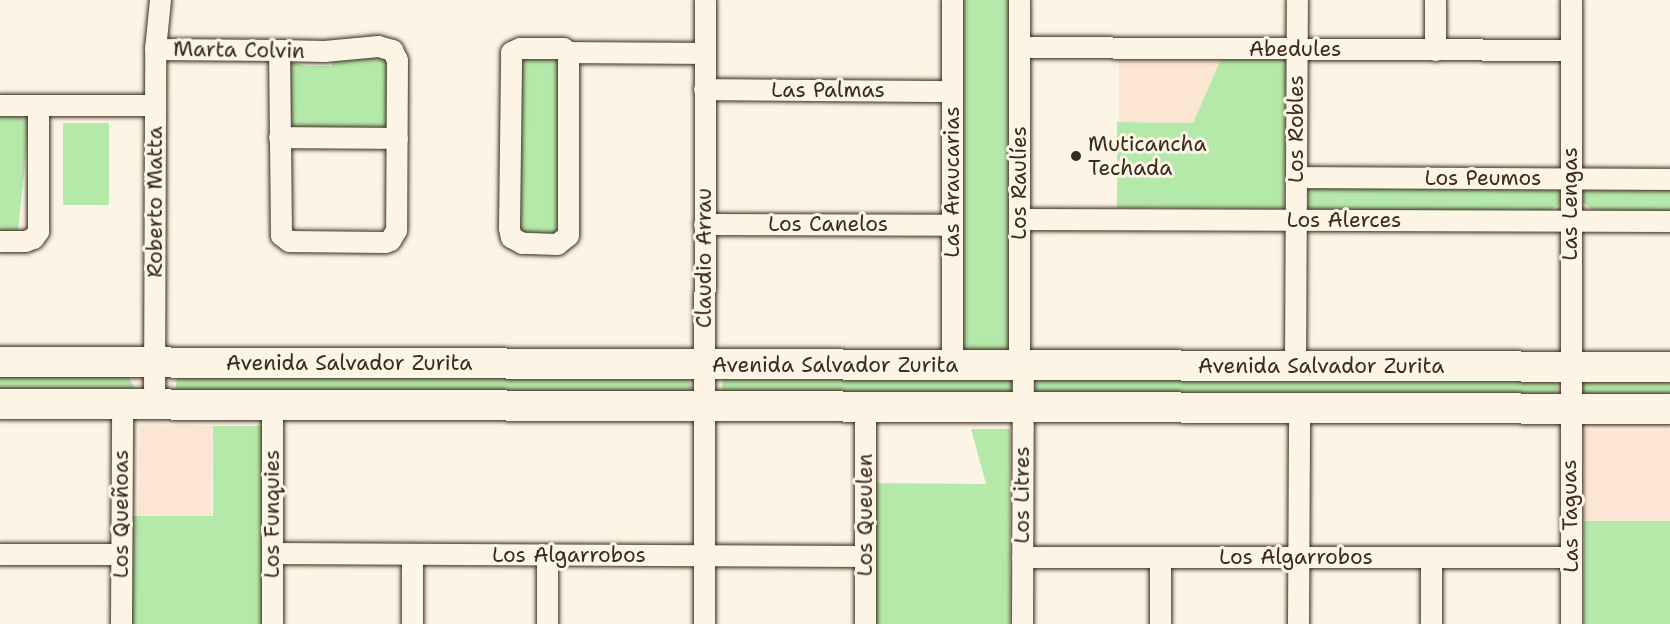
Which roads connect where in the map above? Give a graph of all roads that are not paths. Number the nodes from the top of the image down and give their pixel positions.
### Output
1 (160, 0) edge
2 (705, 0) edge
3 (952, 0) edge
4 (1019, 0) edge
5 (1297, 0) edge
6 (1436, 0) edge
7 (1571, 0) edge
8 (1019, 47) junction
9 (155, 49) junction
10 (1297, 49) junction
11 (279, 50) junction
12 (1435, 50) junction
13 (1571, 50) junction
14 (568, 52) junction
15 (704, 53) junction
16 (704, 89) junction
17 (952, 91) junction
18 (0, 105) edge
19 (38, 105) junction
20 (155, 105) junction
21 (279, 137) junction
22 (397, 138) junction
23 (1296, 177) junction
24 (1570, 178) junction
25 (1670, 179) edge
26 (1019, 219) junction
27 (1296, 220) junction
28 (1570, 221) junction
29 (1670, 221) edge
30 (704, 224) junction
31 (952, 225) junction
32 (0, 241) edge
33 (0, 362) edge
34 (154, 363) junction
35 (704, 364) junction
36 (952, 365) junction
37 (1021, 365) junction
38 (1295, 366) junction
39 (1570, 367) junction
40 (1670, 367) edge
41 (0, 404) edge
42 (122, 404) junction
43 (154, 404) junction
44 (272, 405) junction
45 (704, 406) junction
46 (865, 406) junction
47 (1023, 407) junction
48 (1299, 408) junction
49 (1569, 408) junction
50 (1670, 409) edge
51 (272, 553) junction
52 (0, 554) edge
53 (121, 554) junction
54 (412, 554) junction
55 (547, 555) junction
56 (704, 555) junction
57 (865, 556) junction
58 (1022, 557) junction
59 (1160, 557) junction
60 (1299, 557) junction
61 (1431, 557) junction
62 (1571, 557) junction
63 (121, 624) edge
64 (272, 624) edge
65 (412, 624) edge
66 (547, 624) edge
67 (704, 624) edge
68 (865, 624) edge
69 (1022, 624) edge
70 (1160, 624) edge
71 (1298, 624) edge
72 (1431, 624) edge
73 (1571, 624) edge

1 - 9 street, Roberto Matta
2 - 15 street, Claudio Arrau
3 - 17 street, Las Araucarias
4 - 8 street, Los Raulíes
5 - 10 street, Los Robles
6 - 12 street
7 - 13 street, Las Lengas
8 - 10 street, Abedules
8 - 26 street, Los Raulíes
9 - 11 street, Marta Colvin
9 - 20 street, Roberto Matta
10 - 12 street, Abedules
10 - 23 street, Los Robles
11 - 21 street
11 - 22 street, Marta Colvin
12 - 13 street, Abedules
13 - 24 street, Las Lengas
14 - 14 street
14 - 15 street
15 - 16 street, Claudio Arrau
16 - 17 street, Las Palmas
16 - 30 street, Claudio Arrau
17 - 31 street, Las Araucarias
18 - 19 street
19 - 20 street
19 - 32 street
20 - 34 street, Roberto Matta
21 - 22 street
21 - 22 street
23 - 24 street, Los Peumos
23 - 27 street, Los Robles
24 - 25 street, Los Peumos
24 - 28 street, Las Lengas
26 - 27 street, Los Alerces
26 - 37 street, Los Raulíes
27 - 28 street, Los Alerces
27 - 38 street, Los Robles
28 - 29 street, Los Alerces
28 - 39 street, Las Lengas
30 - 31 street, Los Canelos
30 - 35 street, Claudio Arrau
31 - 36 street, Las Araucarias
33 - 34 main road, Avenida Salvador Zurita
34 - 35 main road, Avenida Salvador Zurita
34 - 43 street, Roberto Matta
35 - 36 main road, Avenida Salvador Zurita
35 - 45 street, Claudio Arrau
36 - 37 main road, Avenida Salvador Zurita
37 - 38 main road, Avenida Salvador Zurita
37 - 47 street, Los Litres
38 - 39 main road, Avenida Salvador Zurita
39 - 40 main road, Avenida Salvador Zurita
39 - 49 street, Las Lengas
41 - 42 main road, Avenida Salvador Zurita
42 - 43 main road, Avenida Salvador Zurita
42 - 53 street, Los Queñoas
43 - 44 main road, Avenida Salvador Zurita
44 - 45 main road, Avenida Salvador Zurita
44 - 51 street, Los Funquies
45 - 46 main road, Avenida Salvador Zurita
45 - 56 street, Claudio Arrau
46 - 47 main road, Avenida Salvador Zurita
46 - 57 street, Los Queulen
47 - 48 main road, Avenida Salvador Zurita
47 - 58 street, Los Litres
48 - 49 main road, Avenida Salvador Zurita
48 - 60 street
49 - 50 main road, Avenida Salvador Zurita
49 - 62 street, Las Taguas
51 - 54 street, Los Algarrobos
51 - 64 street, Los Funquies
52 - 53 street
53 - 63 street, Los Queñoas
54 - 55 street, Los Algarrobos
54 - 65 street
55 - 56 street, Los Algarrobos
55 - 66 street
56 - 57 street, Los Algarrobos
56 - 67 street, Claudio Arrau
57 - 68 street, Los Queulen
58 - 59 street, Los Algarrobos
58 - 69 street, Los Litres
59 - 60 street, Los Algarrobos
59 - 70 street
60 - 61 street, Los Algarrobos
60 - 71 street
61 - 62 street, Los Algarrobos
61 - 72 street
62 - 73 street, Las Taguas

